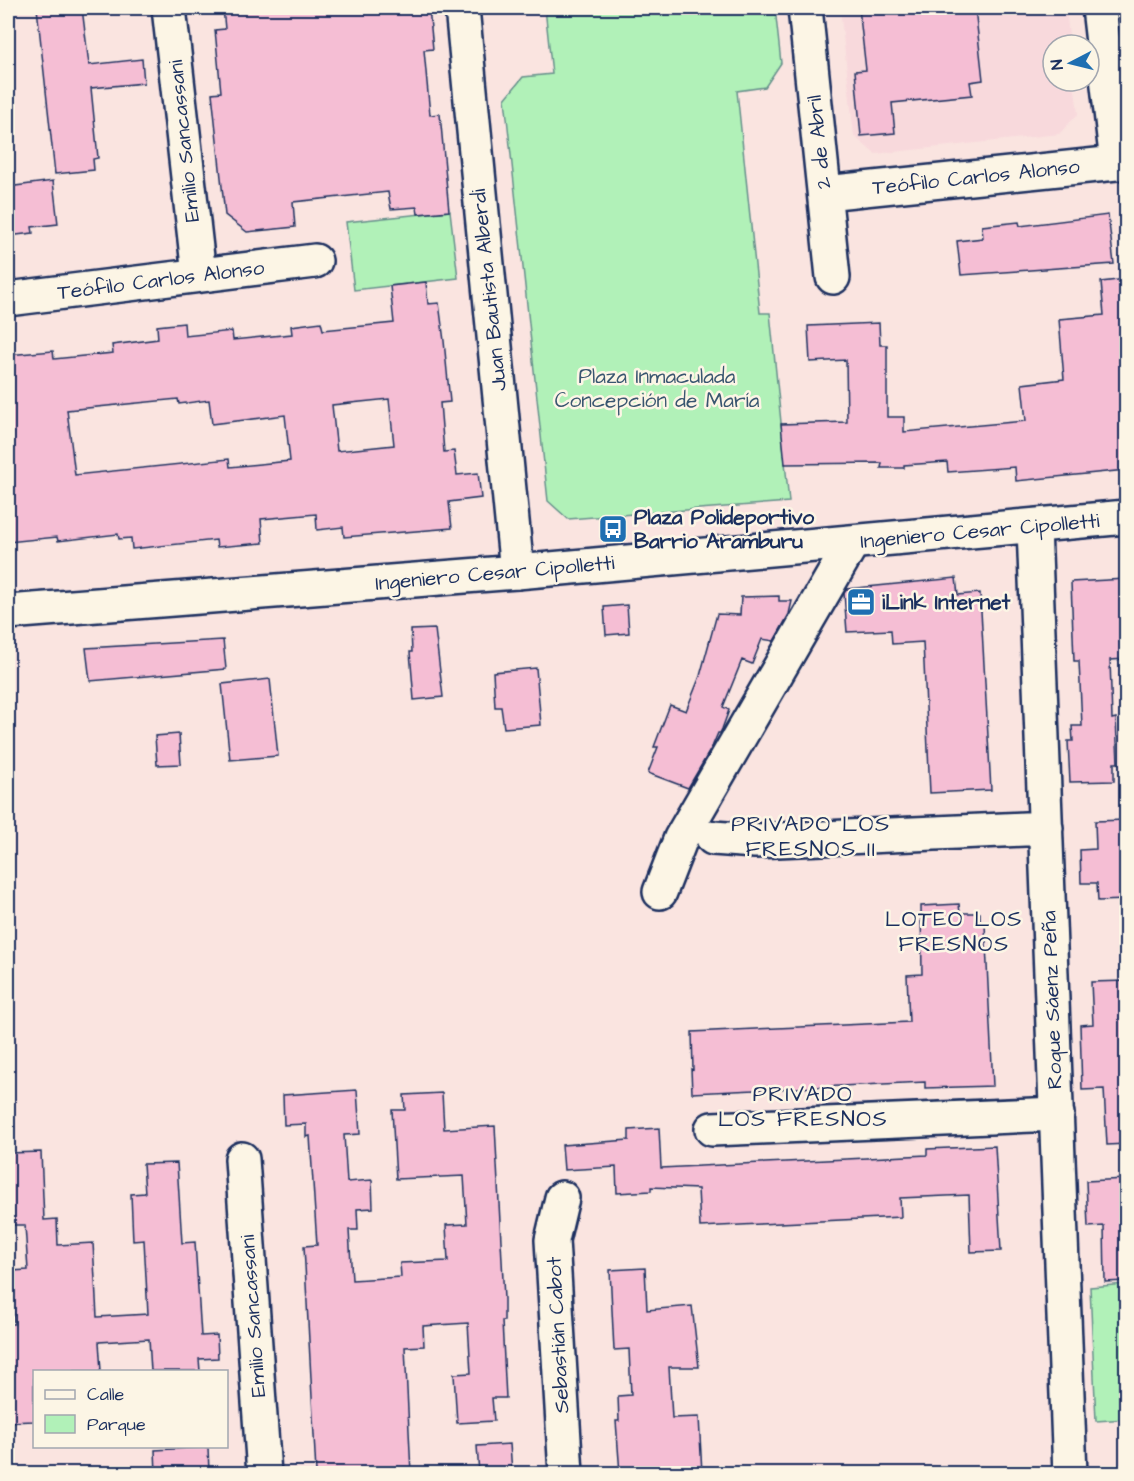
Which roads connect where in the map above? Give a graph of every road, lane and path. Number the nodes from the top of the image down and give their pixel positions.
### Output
1 (169, 8) edge
2 (462, 8) edge
3 (805, 8) edge
4 (1099, 8) edge
5 (1122, 162) edge
6 (825, 193) junction
7 (315, 261) dead end
8 (199, 275) junction
9 (833, 277) dead end
10 (8, 298) edge
11 (1126, 517) edge
12 (1034, 527) junction
13 (852, 543) junction
14 (517, 572) junction
15 (8, 612) edge
16 (1046, 828) junction
17 (713, 838) dead end
18 (660, 892) dead end
19 (1057, 1114) junction
20 (712, 1129) dead end
21 (242, 1159) dead end
22 (562, 1198) dead end
23 (264, 1473) edge
24 (566, 1473) edge
25 (1070, 1473) edge

1 - 8 street, Emilio Sancassani
2 - 14 street, Juan Bautista Alberdi
3 - 6 street, 2 de Abril
4 - 5 street
5 - 6 street, Teófilo Carlos Alonso
6 - 9 street, 2 de Abril
7 - 8 street, Teófilo Carlos Alonso
8 - 10 street, Teófilo Carlos Alonso
11 - 12 street, Ingeniero Cesar Cipolletti
12 - 13 street, Ingeniero Cesar Cipolletti
12 - 16 street, Roque Sáenz Peña
13 - 14 street, Ingeniero Cesar Cipolletti
13 - 18 street
14 - 15 street, Ingeniero Cesar Cipolletti
16 - 17 street
16 - 19 street, Roque Sáenz Peña
19 - 20 street
19 - 25 street, Roque Sáenz Peña
21 - 23 street, Emilio Sancassani
22 - 24 street, Sebastián Cabot

